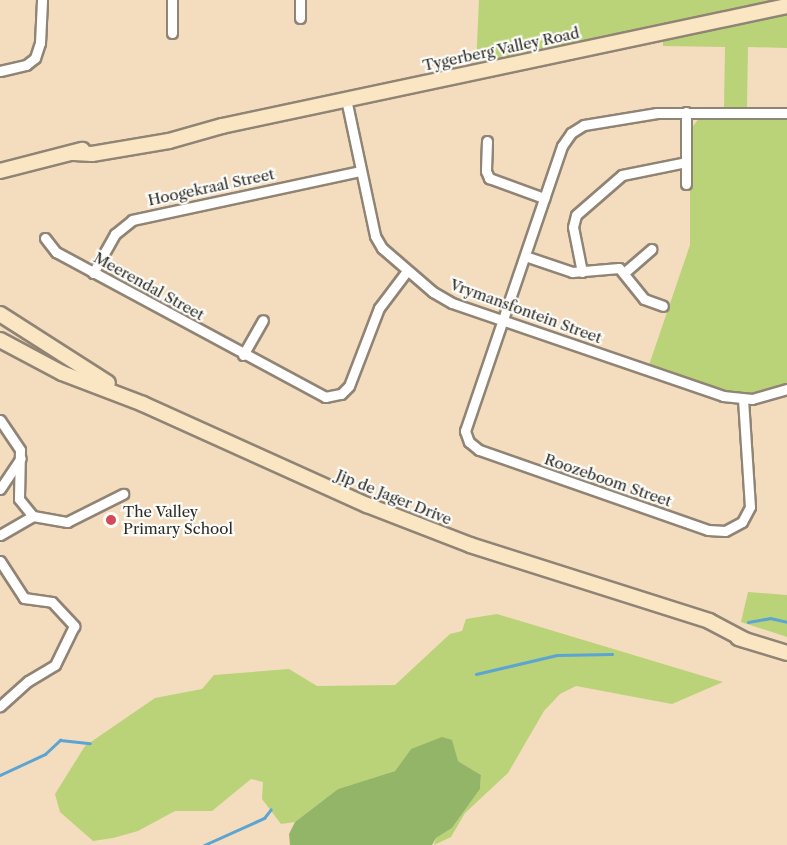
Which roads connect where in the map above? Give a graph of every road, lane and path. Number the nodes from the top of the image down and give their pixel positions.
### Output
1 (42, 0) edge
2 (172, 0) edge
3 (300, 0) edge
4 (787, 6) edge
5 (300, 18) dead end
6 (171, 33) dead end
7 (0, 71) edge
8 (346, 99) junction
9 (686, 112) junction
10 (787, 113) edge
11 (487, 141) dead end
12 (686, 162) junction
13 (0, 171) edge
14 (361, 171) junction
15 (686, 184) dead end
16 (544, 198) junction
17 (45, 238) dead end
18 (651, 249) dead end
19 (525, 256) junction
20 (407, 271) junction
21 (582, 272) junction
22 (625, 272) junction
23 (93, 273) junction
24 (663, 306) dead end
25 (0, 314) edge
26 (263, 320) dead end
27 (502, 321) junction
28 (0, 340) edge
29 (243, 355) junction
30 (787, 388) edge
31 (743, 399) junction
32 (143, 404) junction
33 (0, 420) edge
34 (22, 456) junction
35 (0, 489) edge
36 (123, 494) dead end
37 (33, 516) junction
38 (0, 535) edge
39 (0, 561) edge
40 (787, 653) edge
41 (0, 706) edge

1 - 7 street
2 - 6 street
3 - 5 street
4 - 8 main road, Tygerberg Valley Road
8 - 13 main road, Tygerberg Valley Road
8 - 14 street, Vrymansfontein Street
9 - 10 street
9 - 12 street
9 - 16 street
11 - 16 street
12 - 15 street
12 - 21 street
14 - 20 street, Vrymansfontein Street
14 - 23 street, Hoogekraal Street
16 - 19 street
17 - 23 street, Meerendal Street
18 - 22 street
19 - 21 street
19 - 27 street
20 - 27 street, Vrymansfontein Street
20 - 29 street, Meerendal Street
21 - 22 street
22 - 24 street
23 - 29 street, Meerendal Street
25 - 32 main road, Jip de Jager Drive
26 - 29 street
27 - 31 street, Vrymansfontein Street
27 - 31 street, Roozeboom Street
28 - 32 main road, Jip de Jager Drive
30 - 31 street, Vrymansfontein Street
32 - 40 main road, Jip de Jager Drive
33 - 34 street
34 - 35 street
34 - 37 street
36 - 37 street
37 - 38 street
39 - 41 street

